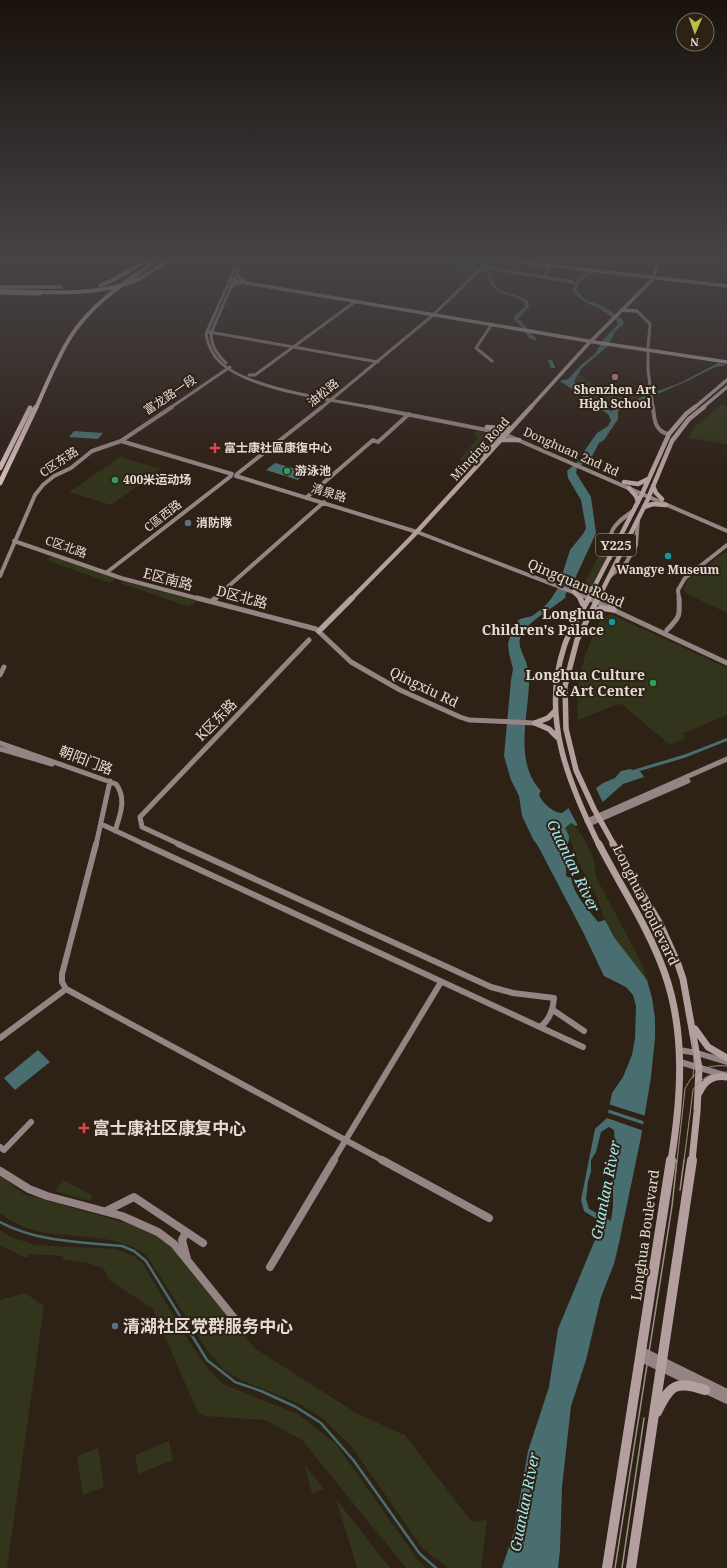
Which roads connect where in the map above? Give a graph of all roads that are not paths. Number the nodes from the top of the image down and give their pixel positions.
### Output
1 (70, 332) edge
2 (74, 332) edge
3 (206, 332) edge
4 (211, 332) edge
5 (212, 332) edge
6 (313, 332) edge
7 (410, 332) edge
8 (487, 332) edge
9 (539, 332) edge
10 (540, 332) edge
11 (540, 332) edge
12 (597, 332) edge
13 (599, 332) edge
14 (649, 332) edge
15 (597, 335) junction
16 (542, 336) dead end
17 (568, 337) junction
18 (589, 340) junction
19 (600, 342) junction
20 (294, 346) junction
21 (583, 346) junction
22 (648, 349) junction
23 (376, 361) junction
24 (492, 361) dead end
25 (727, 361) edge
26 (229, 367) junction
27 (255, 376) junction
28 (727, 380) edge
29 (727, 387) edge
30 (332, 397) junction
31 (409, 414) junction
32 (511, 426) junction
33 (488, 429) junction
34 (504, 433) junction
35 (669, 434) junction
36 (518, 438) junction
37 (499, 440) junction
38 (121, 441) junction
39 (584, 466) junction
40 (0, 468) edge
41 (234, 475) junction
42 (648, 480) junction
43 (0, 482) edge
44 (624, 482) junction
45 (653, 486) junction
46 (629, 488) junction
47 (643, 492) junction
48 (649, 495) junction
49 (307, 497) junction
50 (662, 499) junction
51 (324, 502) junction
52 (638, 502) junction
53 (666, 505) junction
54 (644, 507) junction
55 (633, 511) junction
56 (638, 518) junction
57 (727, 528) edge
58 (416, 530) junction
59 (727, 531) edge
60 (14, 541) junction
61 (727, 545) edge
62 (610, 558) junction
63 (109, 573) junction
64 (0, 576) edge
65 (608, 577) junction
66 (595, 587) junction
67 (602, 590) junction
68 (574, 591) junction
69 (590, 597) junction
70 (213, 600) junction
71 (597, 600) junction
72 (584, 607) junction
73 (614, 609) junction
74 (590, 614) junction
75 (318, 629) junction
76 (667, 630) junction
77 (309, 640) dead end
78 (727, 659) edge
79 (727, 662) edge
80 (4, 667) dead end
81 (0, 675) edge
82 (554, 711) junction
83 (535, 723) junction
84 (557, 738) junction
85 (0, 743) edge
86 (0, 749) edge
87 (727, 759) edge
88 (727, 763) edge
89 (110, 781) junction
90 (108, 792) junction
91 (596, 816) junction
92 (587, 821) junction
93 (101, 824) junction
94 (115, 831) junction
95 (441, 982) junction
96 (66, 989) junction
97 (553, 1010) junction
98 (691, 1020) junction
99 (540, 1027) junction
100 (584, 1031) dead end
101 (0, 1038) edge
102 (583, 1047) dead end
103 (679, 1050) junction
104 (697, 1053) junction
105 (727, 1058) edge
106 (680, 1062) junction
107 (727, 1062) edge
108 (699, 1067) junction
109 (727, 1076) edge
110 (697, 1100) junction
111 (31, 1122) dead end
112 (346, 1141) junction
113 (2, 1148) edge
114 (0, 1171) edge
115 (106, 1211) junction
116 (488, 1218) dead end
117 (186, 1232) junction
118 (203, 1243) dead end
119 (188, 1261) junction
120 (270, 1267) dead end
121 (234, 1318) dead end
122 (641, 1355) junction
123 (662, 1364) junction
124 (705, 1390) junction
125 (727, 1393) edge
126 (727, 1400) edge
127 (654, 1419) junction
128 (606, 1568) edge
129 (631, 1568) edge

1 - 40 highway
2 - 43 highway
3 - 26 street
4 - 26 street
5 - 20 street
6 - 20 street
7 - 23 street, 油松路
8 - 24 street
9 - 16 main road
10 - 18 main road
11 - 17 main road
12 - 18 main road, Minqing Road
13 - 15 main road, Minqing Road
14 - 22 street
15 - 18 main road, Minqing Road
15 - 19 main road
17 - 18 main road
17 - 21 main road
18 - 19 main road
18 - 21 main road, Minqing Road
19 - 21 main road
19 - 22 main road
20 - 23 street
20 - 27 street
21 - 32 main road, Minqing Road
22 - 25 main road
22 - 35 street
23 - 30 street, 油松路
26 - 27 street
26 - 30 street
26 - 38 street, 富龙路一段
27 - 30 street
28 - 35 main road, Longhua Boulevard
29 - 45 main road, Longhua Boulevard
30 - 31 street, Donghuan 2nd Rd
30 - 33 street, Donghuan 2nd Rd
30 - 41 street, 油松路
31 - 33 street, Donghuan 2nd Rd
31 - 49 street
32 - 33 main road
32 - 34 main road, Minqing Road
32 - 36 main road
33 - 34 street, Donghuan 2nd Rd
33 - 37 main road
34 - 36 street, Donghuan 2nd Rd
34 - 37 main road, Minqing Road
35 - 42 main road, Longhua Boulevard
36 - 37 main road
36 - 39 street, Donghuan 2nd Rd
37 - 58 main road, Minqing Road
38 - 41 street, 清泉路
38 - 60 street, C区东路
39 - 44 street, Donghuan 2nd Rd
39 - 46 street, Donghuan 2nd Rd
41 - 49 street, 清泉路
41 - 63 street, 油松路
42 - 44 main road
42 - 47 main road, Longhua Boulevard
44 - 47 street, Donghuan 2nd Rd
45 - 48 main road, Longhua Boulevard
45 - 50 main road
46 - 47 street, Donghuan 2nd Rd
46 - 52 main road
47 - 48 street, Donghuan 2nd Rd
47 - 52 main road, Longhua Boulevard / Y225
48 - 50 street, Donghuan 2nd Rd
48 - 53 street, Donghuan 2nd Rd
48 - 54 main road, Longhua Boulevard / Y225
49 - 51 street, 清泉路
50 - 57 street, Donghuan 2nd Rd
51 - 58 street, 清泉路
51 - 70 street
52 - 55 main road, Longhua Boulevard / Y225
53 - 54 main road
53 - 59 street, Donghuan 2nd Rd
54 - 56 main road, Longhua Boulevard / Y225
55 - 62 main road, Longhua Boulevard / Y225
55 - 62 street
56 - 65 main road, Longhua Boulevard / Y225
56 - 65 street
58 - 68 street, Qingquan Road
58 - 75 main road, Minqing Road
60 - 63 street, E区南路
60 - 64 street, C区东路
61 - 76 street
62 - 66 main road, Longhua Boulevard / Y225
63 - 70 street, D区北路
63 - 75 street, E区南路
65 - 67 main road, Longhua Boulevard / Y225
66 - 68 main road
66 - 69 main road, Longhua Boulevard / Y225
67 - 71 main road, Longhua Boulevard / Y225
67 - 73 main road
68 - 69 street, Qingquan Road
68 - 72 main road
69 - 71 street, Qingquan Road
69 - 72 main road, Longhua Boulevard
70 - 75 street, D区北路
71 - 73 street, Qingquan Road
71 - 74 main road, Longhua Boulevard
72 - 82 main road, Longhua Boulevard
73 - 74 main road
73 - 76 street, Qingquan Road
73 - 79 street, Qingquan Road
74 - 91 main road, Longhua Boulevard
75 - 83 street, Qingxiu Rd
76 - 78 street, Qingquan Road
77 - 97 street, K区东路
80 - 81 street
82 - 83 main road
82 - 84 main road, Longhua Boulevard
83 - 84 main road
84 - 92 main road, Longhua Boulevard
85 - 89 street, 朝阳门路
86 - 90 street, 朝阳门路
87 - 91 street
88 - 91 street
89 - 90 street
89 - 94 street, 朝阳门路
90 - 93 street
91 - 92 street
91 - 98 main road, Longhua Boulevard
92 - 103 main road, Longhua Boulevard
93 - 94 street
93 - 96 street
94 - 95 street
95 - 99 street
95 - 112 street
96 - 101 street
96 - 112 street
97 - 99 street
97 - 100 street
98 - 104 main road, Longhua Boulevard
98 - 105 main road
99 - 102 street
103 - 104 street
103 - 106 main road, Longhua Boulevard
104 - 107 street
104 - 108 main road, Longhua Boulevard
106 - 108 street
106 - 122 main road, Longhua Boulevard
108 - 109 street
108 - 110 main road, Longhua Boulevard
109 - 110 main road
110 - 123 main road, Longhua Boulevard
111 - 113 street
112 - 116 street
112 - 120 street
114 - 115 street
115 - 117 street
115 - 119 street
117 - 118 street
117 - 119 street
119 - 121 street
122 - 123 street
122 - 128 main road, Longhua Boulevard
123 - 124 street
123 - 125 street
123 - 127 main road, Longhua Boulevard
124 - 126 street
124 - 127 main road
127 - 129 main road, Longhua Boulevard

